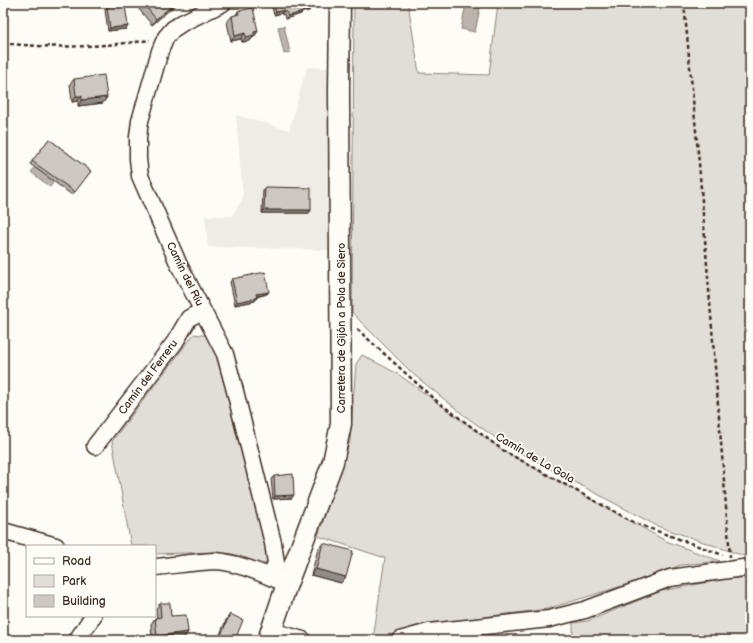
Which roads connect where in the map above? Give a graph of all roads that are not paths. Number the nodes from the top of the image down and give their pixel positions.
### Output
1 (223, 3) edge
2 (340, 3) edge
3 (202, 311) junction
4 (95, 446) dead end
5 (3, 531) edge
6 (52, 545) edge
7 (156, 567) edge
8 (750, 568) edge
9 (279, 580) junction
10 (93, 617) edge
11 (270, 636) edge
12 (77, 640) edge
13 (303, 640) edge
14 (400, 640) edge

1 - 3 street, Camín del Ríu
2 - 9 street, Carretera de Gijón a Pola de Siero
3 - 4 street, Camín del Ferreru
3 - 9 street, Camín del Ríu
5 - 6 street
7 - 9 street
8 - 14 street
9 - 11 street, Carretera de Gijón a Pola de Siero
10 - 12 street
11 - 13 street

